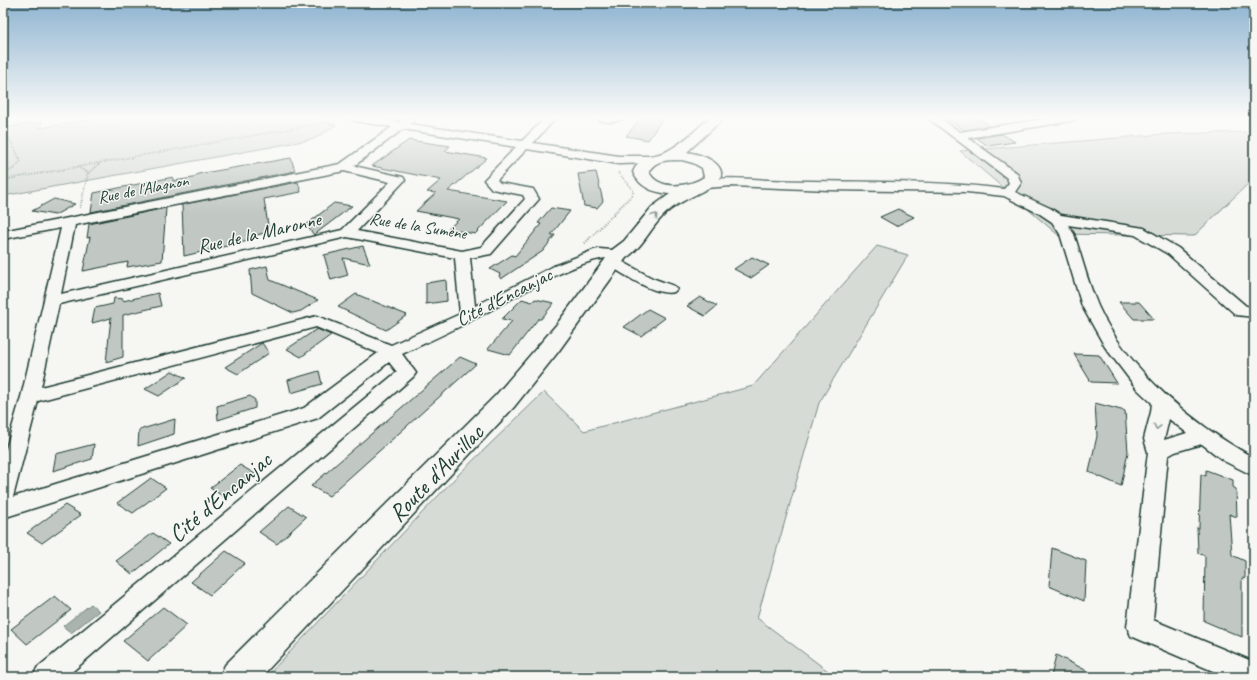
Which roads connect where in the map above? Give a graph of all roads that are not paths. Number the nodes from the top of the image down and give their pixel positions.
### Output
1 (368, 150) edge
2 (519, 150) edge
3 (546, 150) edge
4 (680, 150) edge
5 (704, 150) edge
6 (977, 150) edge
7 (671, 156) junction
8 (654, 159) junction
9 (618, 165) junction
10 (709, 166) junction
11 (344, 167) junction
12 (646, 178) junction
13 (752, 182) junction
14 (699, 186) junction
15 (1007, 193) junction
16 (1057, 219) junction
17 (73, 220) junction
18 (347, 233) junction
19 (3, 235) edge
20 (462, 255) junction
21 (616, 258) junction
22 (669, 289) dead end
23 (52, 301) junction
24 (1254, 312) edge
25 (468, 316) junction
26 (391, 352) junction
27 (30, 397) junction
28 (1161, 401) junction
29 (1204, 436) junction
30 (1158, 452) junction
31 (1254, 468) edge
32 (3, 496) edge
33 (3, 509) edge
34 (1254, 675) edge
35 (46, 677) edge
36 (237, 677) edge

1 - 11 street, Rue de l'Alagnon
2 - 20 street, Rue de la Sumène
3 - 9 street
4 - 7 main road
5 - 10 main road
6 - 15 street
7 - 8 main road
7 - 10 main road
8 - 9 street
8 - 12 main road
9 - 12 street
10 - 13 street
10 - 14 main road
11 - 17 street, Rue de l'Alagnon
11 - 18 street, Rue de la Maronne
12 - 14 main road
12 - 21 main road, Route d'Aurillac
13 - 14 street
13 - 15 street
21 -> 14 main road, Route d'Aurillac
15 - 16 street
16 - 24 street
16 - 28 street
17 - 19 street, Rue de l'Alagnon
17 - 23 street
18 - 20 street, Rue de la Sumène
18 - 23 street, Rue de la Maronne
20 - 25 street
21 - 22 street
21 - 25 street, Cité d'Encanjac
21 - 36 main road, Route d'Aurillac
23 - 27 street
25 - 26 street, Cité d'Encanjac
26 - 27 street, Cité d'Encanjac
26 - 33 street, Cité d'Encanjac
26 - 35 street, Cité d'Encanjac
27 - 32 street
28 - 29 street
28 -> 30 street
29 - 30 street
29 - 31 street
30 - 34 street

